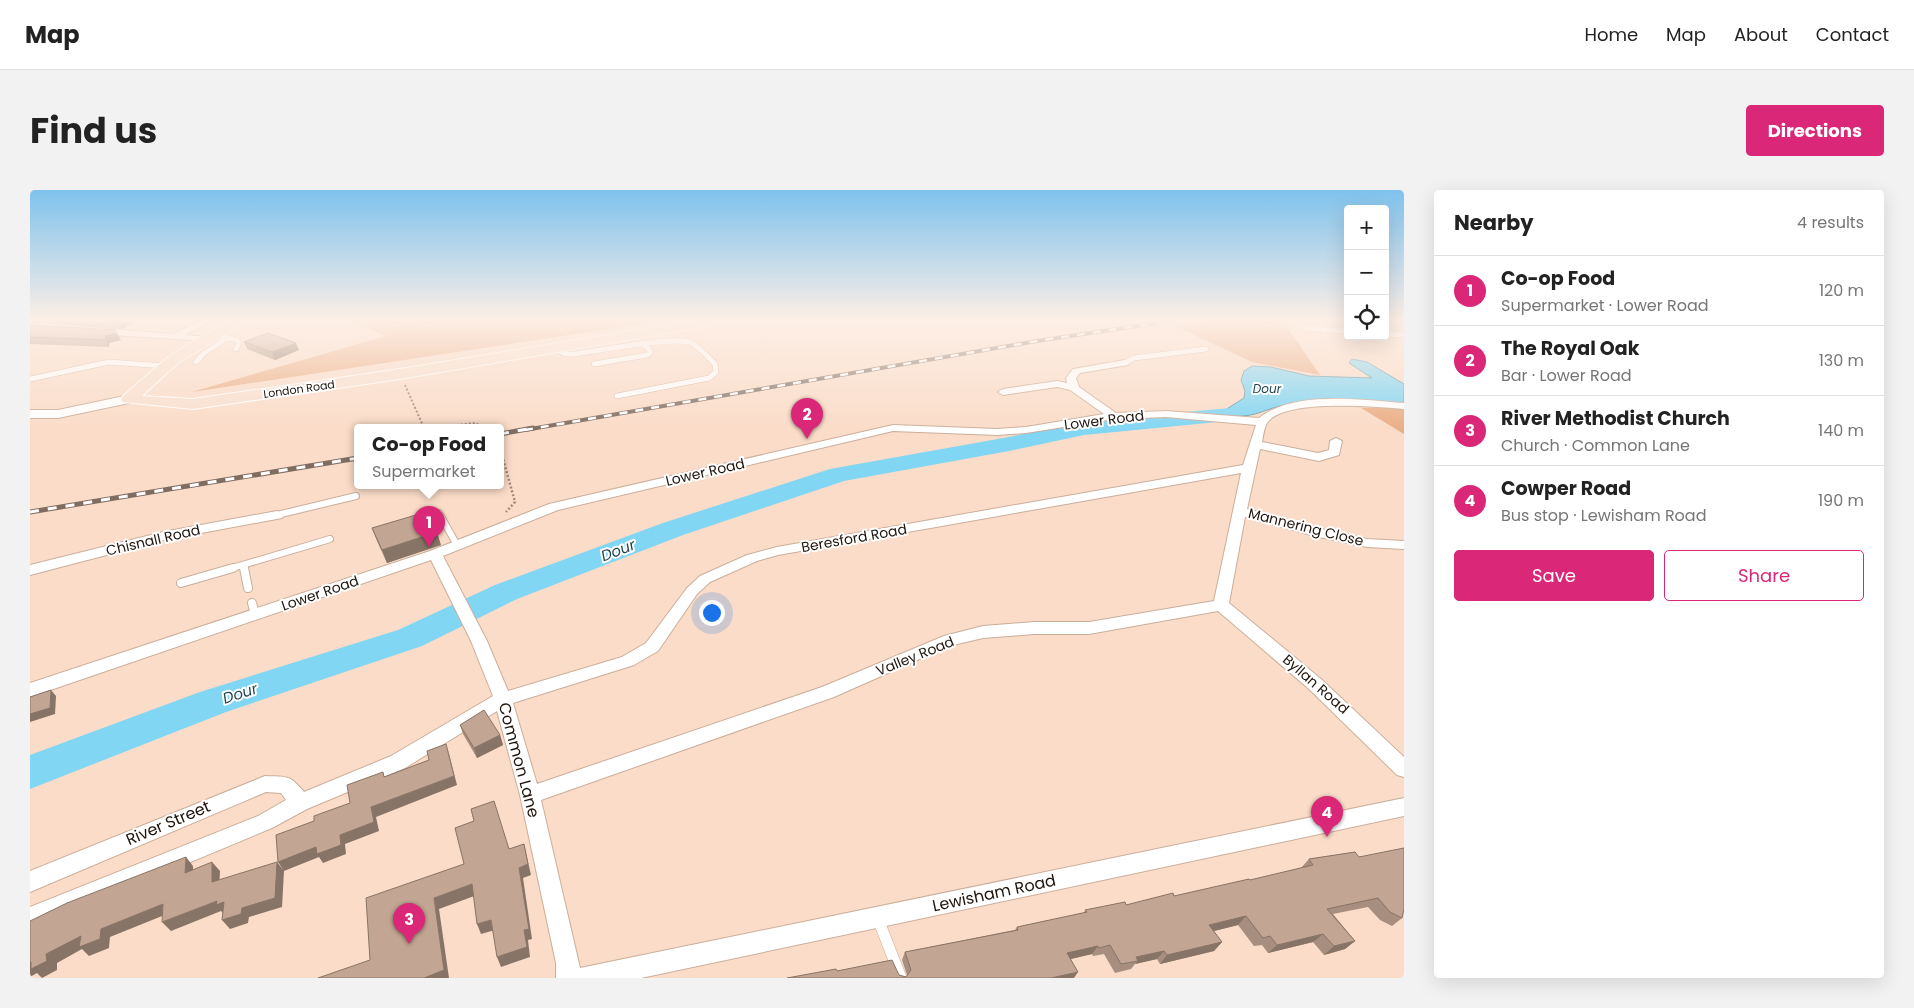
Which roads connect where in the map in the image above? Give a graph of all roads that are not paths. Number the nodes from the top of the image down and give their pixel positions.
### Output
1 (178, 358) edge
2 (200, 358) edge
3 (496, 358) edge
4 (631, 358) edge
5 (708, 358) edge
6 (1136, 358) edge
7 (196, 362) dead end
8 (1125, 363) joint
9 (594, 364) dead end
10 (165, 366) junction
11 (30, 380) edge
12 (1074, 388) junction
13 (1003, 392) dead end
14 (617, 396) dead end
15 (129, 399) junction
16 (1404, 406) edge
17 (30, 414) edge
18 (1114, 416) junction
19 (1262, 422) junction
20 (1336, 441) dead end
21 (1255, 444) junction
22 (1248, 468) junction
23 (356, 496) dead end
24 (1239, 511) junction
25 (277, 515) joint
26 (410, 522) edge
27 (330, 539) dead end
28 (456, 545) junction
29 (1404, 545) edge
30 (435, 554) junction
31 (243, 565) junction
32 (30, 570) edge
33 (181, 583) dead end
34 (248, 588) dead end
35 (1221, 605) junction
36 (30, 690) edge
37 (503, 699) junction
38 (1404, 769) edge
39 (530, 795) junction
40 (300, 804) junction
41 (1404, 807) edge
42 (30, 882) edge
43 (877, 917) junction
44 (30, 918) edge
45 (568, 978) edge
46 (584, 978) edge
47 (901, 978) edge

1 - 10 main road
2 - 7 lane
3 - 15 main road, London Road
4 - 9 lane
5 - 14 lane
6 - 8 lane
8 - 12 street
10 - 11 lane
10 - 15 main road
12 - 13 street
12 - 18 street
15 - 17 street, London Road
16 - 19 street
18 - 19 street, Lower Road
18 - 28 street, Lower Road
19 - 21 street
20 - 21 street
21 - 22 street
22 - 24 street
22 - 37 street, Beresford Road
23 - 25 lane
24 - 29 street, Mannering Close
24 - 35 street
25 - 32 street, Chisnall Road
26 - 28 lane
27 - 31 lane
28 - 30 street, Lower Road
30 - 36 street, Lower Road
30 - 37 street, Common Lane
31 - 33 lane
31 - 34 lane
35 - 38 street, Byllan Road
35 - 39 street, Valley Road
37 - 39 street, Common Lane
37 - 40 street
39 - 45 street, Common Lane
40 - 42 street, River Street
40 - 44 street
41 - 43 street, Lewisham Road
43 - 46 street, Lewisham Road
43 - 47 lane

